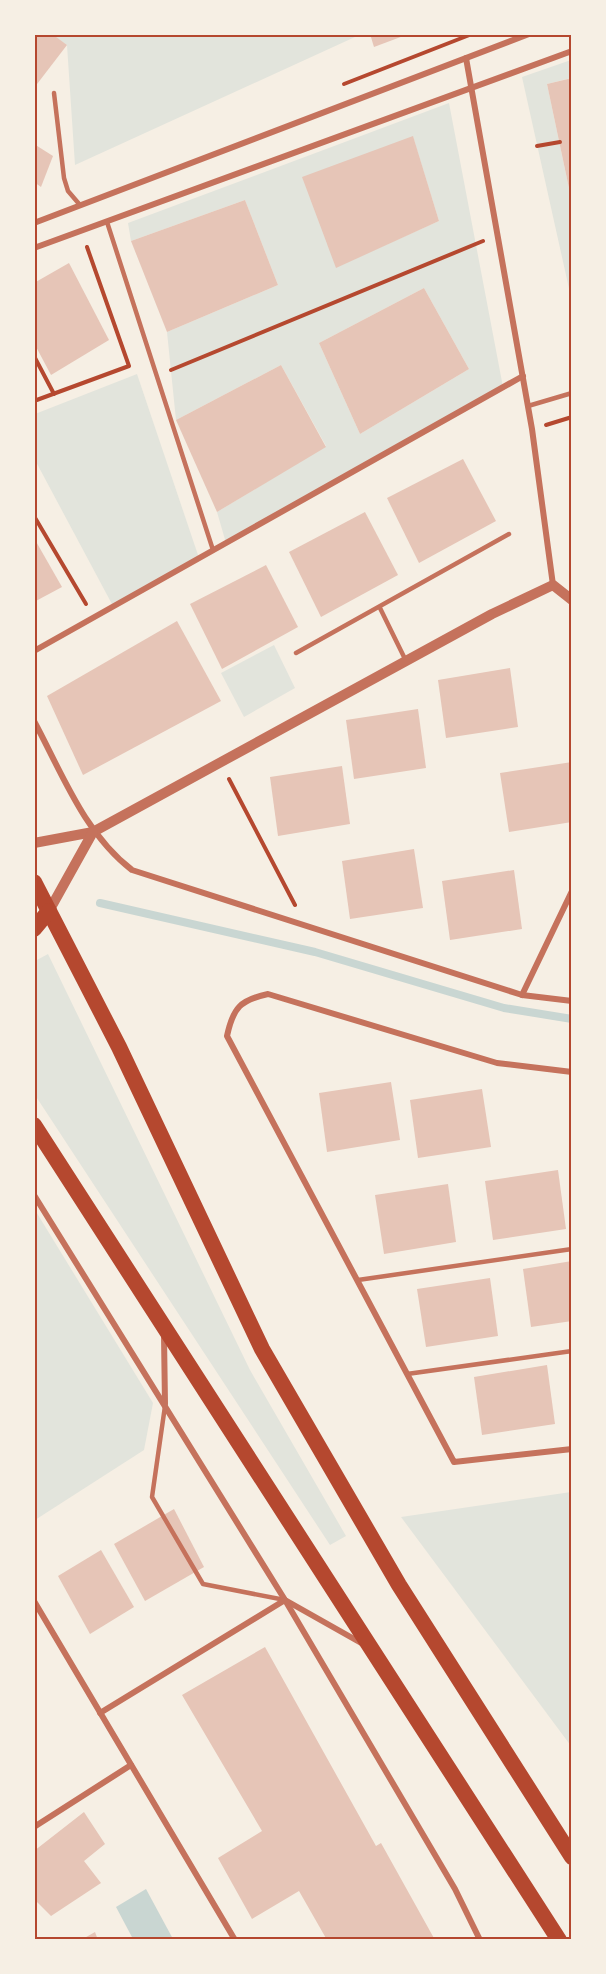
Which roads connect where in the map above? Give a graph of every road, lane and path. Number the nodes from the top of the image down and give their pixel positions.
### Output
1 (529, 34) edge
2 (572, 51) edge
3 (466, 58) junction
4 (471, 88) junction
5 (54, 93) dead end
6 (560, 142) dead end
7 (537, 146) dead end
8 (80, 205) junction
9 (107, 222) junction
10 (34, 223) edge
11 (497, 235) junction
12 (84, 239) dead end
13 (34, 249) edge
14 (34, 356) edge
15 (157, 376) junction
16 (523, 376) junction
17 (572, 393) edge
18 (54, 394) junction
19 (34, 401) edge
20 (528, 406) junction
21 (572, 417) edge
22 (532, 429) junction
23 (34, 516) edge
24 (509, 534) dead end
25 (213, 550) junction
26 (553, 585) junction
27 (572, 600) edge
28 (380, 608) junction
29 (94, 617) junction
30 (34, 651) edge
31 (296, 653) dead end
32 (406, 661) junction
33 (34, 721) edge
34 (220, 763) junction
35 (93, 832) junction
36 (34, 843) edge
37 (34, 882) edge
38 (572, 891) edge
39 (49, 910) junction
40 (306, 927) junction
41 (34, 929) edge
42 (522, 995) junction
43 (572, 1001) edge
44 (572, 1072) edge
45 (34, 1125) edge
46 (34, 1195) edge
47 (572, 1249) edge
48 (358, 1280) junction
49 (164, 1323) junction
50 (572, 1351) edge
51 (407, 1374) junction
52 (165, 1406) junction
53 (572, 1449) edge
54 (285, 1600) junction
55 (34, 1601) edge
56 (372, 1649) junction
57 (100, 1713) junction
58 (131, 1765) junction
59 (34, 1827) edge
60 (572, 1857) edge
61 (236, 1940) edge
62 (480, 1940) edge
63 (559, 1940) edge

1 - 3 street
2 - 4 street
3 - 4 street
3 - 8 street
4 - 9 street
4 - 11 street
5 - 8 lane
6 - 7 path
8 - 10 street
9 - 13 street
9 - 15 lane
11 - 15 path
11 - 16 street
12 - 18 path
14 - 18 path
15 - 25 lane
16 - 20 street
16 - 25 street
17 - 20 lane
18 - 19 path
20 - 22 street
21 - 22 path
22 - 26 street
23 - 29 path
24 - 28 lane
25 - 29 street
26 - 27 street
26 - 32 street
28 - 31 lane
28 - 32 lane
29 - 30 street
32 - 34 street
33 - 35 street
34 - 35 street
34 - 40 path
35 - 36 street
35 - 39 street
35 - 40 street
37 - 39 highway
38 - 42 street
39 - 41 highway
39 - 60 highway
40 - 42 street
42 - 43 street
44 - 48 street
45 - 49 highway
46 - 52 street
47 - 48 lane
48 - 51 street
49 - 52 street
49 - 56 highway
50 - 51 lane
51 - 53 street
52 - 54 street
52 - 54 lane
54 - 56 street
54 - 57 street
54 - 62 street
55 - 57 street
56 - 63 highway
57 - 58 street
58 - 59 street
58 - 61 street

